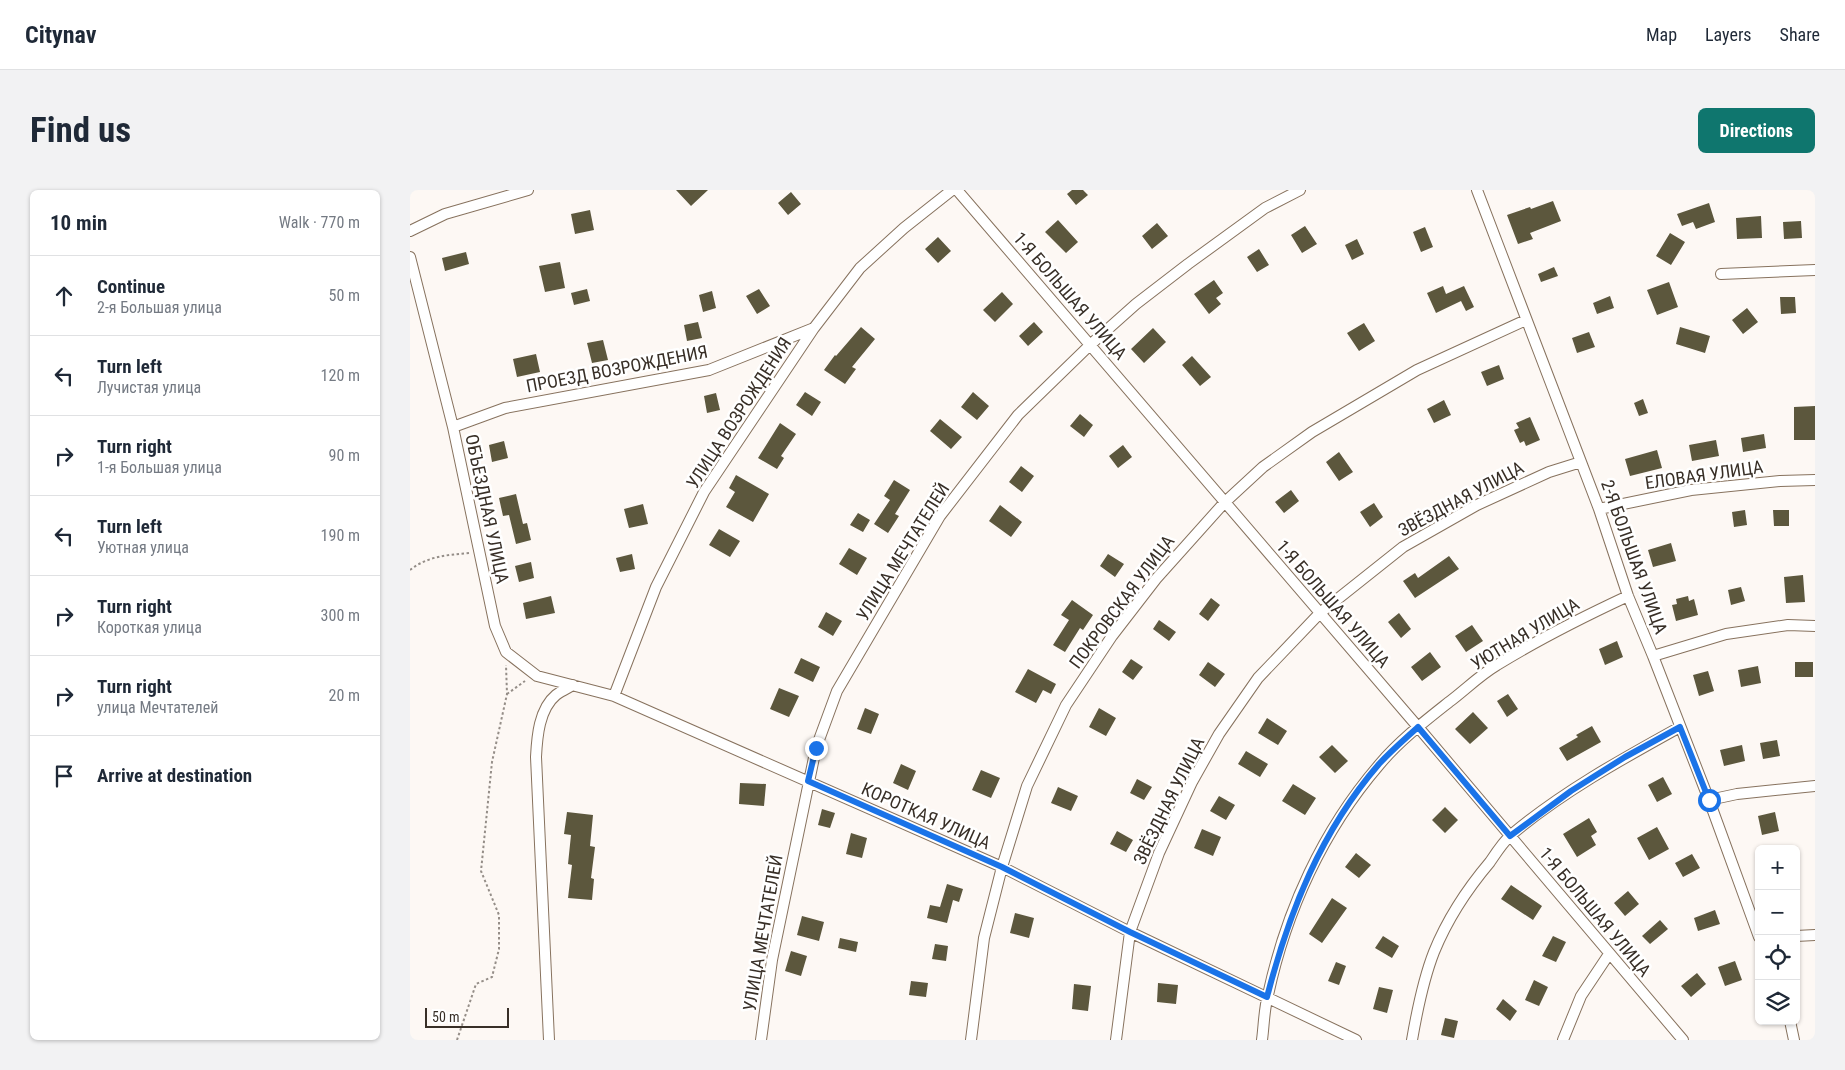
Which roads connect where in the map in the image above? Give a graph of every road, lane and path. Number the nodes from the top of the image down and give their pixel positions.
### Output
1 (528, 190) edge
2 (952, 190) edge
3 (957, 190) edge
4 (1300, 190) edge
5 (1477, 190) edge
6 (410, 231) edge
7 (410, 256) edge
8 (1815, 270) edge
9 (1722, 274) dead end
10 (1526, 320) junction
11 (814, 328) junction
12 (1090, 345) junction
13 (454, 427) junction
14 (1582, 462) junction
15 (1815, 480) edge
16 (1224, 503) junction
17 (1599, 509) junction
18 (480, 552) junction
19 (410, 570) edge
20 (1628, 596) junction
21 (1320, 613) junction
22 (1815, 626) edge
23 (506, 652) junction
24 (1653, 656) junction
25 (537, 676) junction
26 (573, 685) junction
27 (507, 694) junction
28 (614, 696) junction
29 (1418, 727) junction
30 (1680, 727) junction
31 (808, 781) junction
32 (1815, 786) edge
33 (1709, 800) junction
34 (1510, 836) junction
35 (1002, 867) junction
36 (1130, 932) junction
37 (1758, 935) edge
38 (1815, 935) edge
39 (1800, 936) edge
40 (1608, 954) junction
41 (1267, 997) junction
42 (1791, 1025) edge
43 (457, 1040) edge
44 (549, 1040) edge
45 (761, 1040) edge
46 (971, 1040) edge
47 (1116, 1040) edge
48 (1262, 1040) edge
49 (1356, 1040) edge
50 (1412, 1040) edge
51 (1563, 1040) edge
52 (1683, 1040) edge
53 (1794, 1040) edge

1 - 6 street
2 - 11 street, УЛИЦА ВОЗРОЖДЕНИЯ
3 - 12 street, 1-Я БОЛЬШАЯ УЛИЦА
4 - 12 street, УЛИЦА МЕЧТАТЕЛЕЙ
5 - 10 street, 2-Я БОЛЬШАЯ УЛИЦА
7 - 13 street, ОБЪЕЗДНАЯ УЛИЦА
8 - 9 street
10 - 14 street, 2-Я БОЛЬШАЯ УЛИЦА
10 - 16 street, ПОКРОВСКАЯ УЛИЦА
11 - 13 street, ПРОЕЗД ВОЗРОЖДЕНИЯ
11 - 28 street, УЛИЦА ВОЗРОЖДЕНИЯ
12 - 16 street, 1-Я БОЛЬШАЯ УЛИЦА
12 - 31 street, УЛИЦА МЕЧТАТЕЛЕЙ
13 - 18 street, ОБЪЕЗДНАЯ УЛИЦА
14 - 17 street, 2-Я БОЛЬШАЯ УЛИЦА
14 - 21 street, ЗВЁЗДНАЯ УЛИЦА
15 - 17 street, ЕЛОВАЯ УЛИЦА
16 - 21 street, 1-Я БОЛЬШАЯ УЛИЦА
16 - 35 street, ПОКРОВСКАЯ УЛИЦА
17 - 20 street, 2-Я БОЛЬШАЯ УЛИЦА
18 - 19 path
18 - 23 street, ОБЪЕЗДНАЯ УЛИЦА
20 - 24 street, 2-Я БОЛЬШАЯ УЛИЦА
20 - 29 street, УЮТНАЯ УЛИЦА
21 - 29 street, 1-Я БОЛЬШАЯ УЛИЦА
21 - 36 street, ЗВЁЗДНАЯ УЛИЦА
22 - 24 street
23 - 25 street, ОБЪЕЗДНАЯ УЛИЦА
23 - 27 path
24 - 30 street, 2-Я БОЛЬШАЯ УЛИЦА
25 - 26 street, ОБЪЕЗДНАЯ УЛИЦА
25 - 27 path
26 - 28 street, ОБЪЕЗДНАЯ УЛИЦА
26 - 44 street
27 - 43 path
28 - 31 street, КОРОТКАЯ УЛИЦА
29 - 34 street, 1-Я БОЛЬШАЯ УЛИЦА
29 - 41 street, УЮТНАЯ УЛИЦА
30 - 33 street, 2-Я БОЛЬШАЯ УЛИЦА
30 - 34 street
31 - 35 street, КОРОТКАЯ УЛИЦА
31 - 45 street, УЛИЦА МЕЧТАТЕЛЕЙ
32 - 33 street
33 - 37 street, 2-Я БОЛЬШАЯ УЛИЦА
34 - 40 street, 1-Я БОЛЬШАЯ УЛИЦА
34 - 50 street
35 - 36 street, КОРОТКАЯ УЛИЦА
35 - 46 street, ПОКРОВСКАЯ УЛИЦА
36 - 41 street, КОРОТКАЯ УЛИЦА
36 - 47 street, ЗВЁЗДНАЯ УЛИЦА
38 - 39 street
40 - 51 street
40 - 52 street, 1-Я БОЛЬШАЯ УЛИЦА
41 - 48 street, УЮТНАЯ УЛИЦА
41 - 49 street, КОРОТКАЯ УЛИЦА
42 - 53 street

